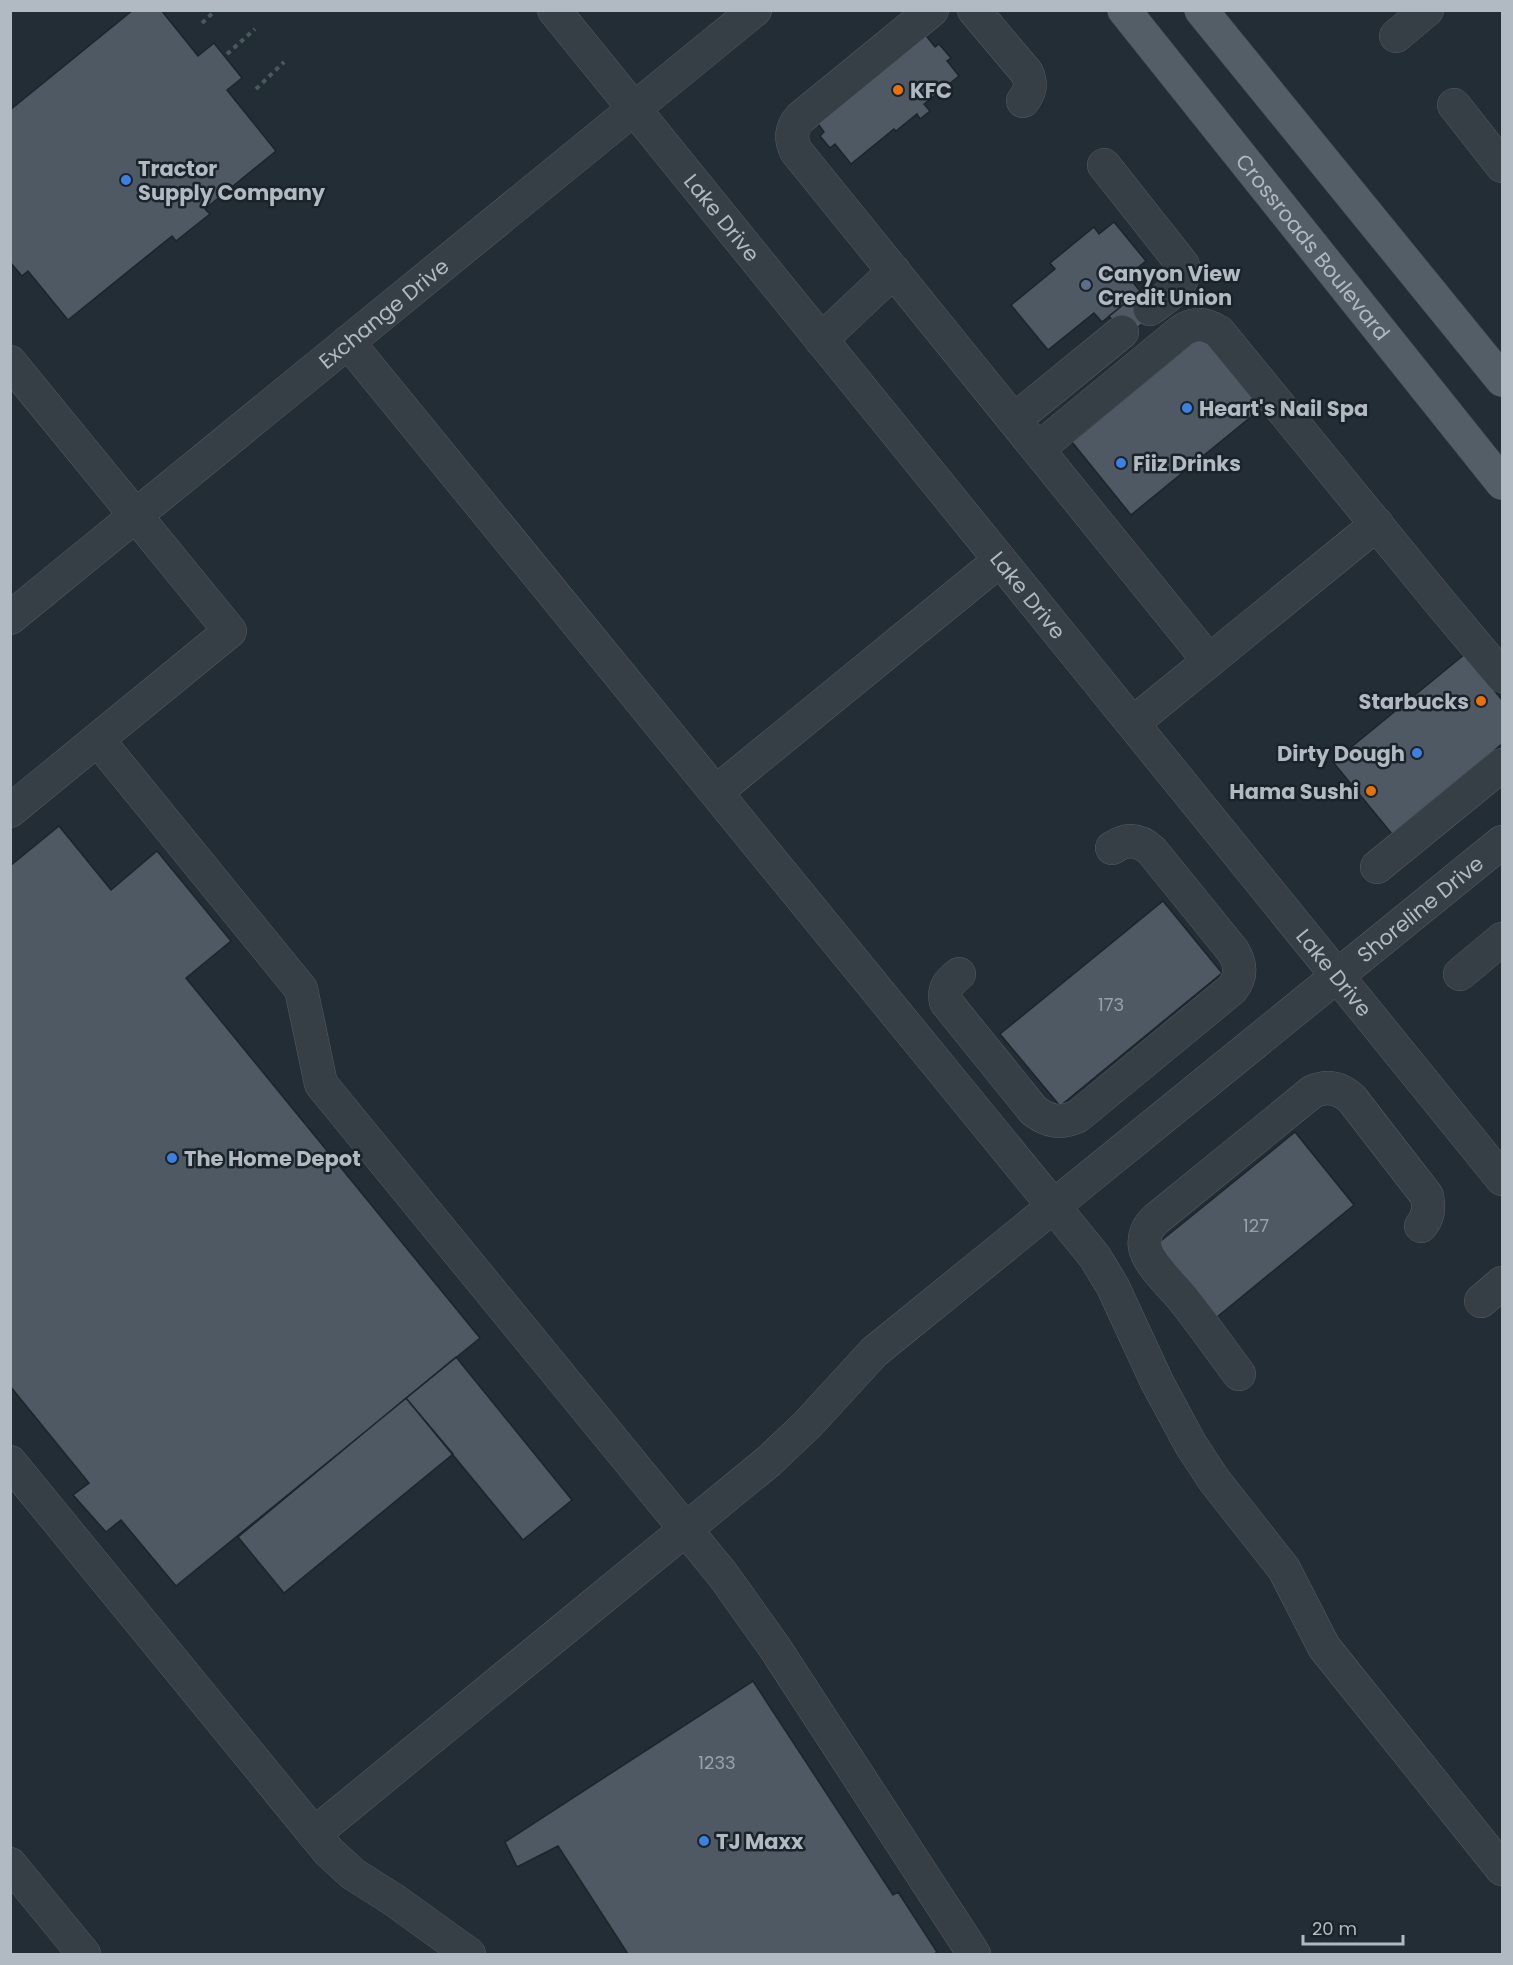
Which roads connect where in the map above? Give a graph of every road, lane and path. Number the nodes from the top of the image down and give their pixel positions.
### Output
1 (216, 10) edge
2 (554, 10) edge
3 (755, 10) edge
4 (932, 10) edge
5 (974, 10) edge
6 (1124, 10) edge
7 (1201, 10) edge
8 (1427, 10) edge
9 (1391, 22) edge
10 (202, 23) dead end
11 (255, 29) dead end
12 (227, 54) dead end
13 (284, 62) dead end
14 (256, 89) dead end
15 (1023, 101) dead end
16 (1454, 105) dead end
17 (634, 109) junction
18 (1104, 165) dead end
19 (1503, 166) edge
20 (894, 271) junction
21 (1150, 309) dead end
22 (1122, 332) dead end
23 (821, 340) junction
24 (348, 342) junction
25 (10, 363) edge
26 (1503, 380) edge
27 (1014, 420) junction
28 (1038, 450) junction
29 (1503, 483) edge
30 (136, 516) junction
31 (1377, 524) junction
32 (1000, 560) junction
33 (10, 618) edge
34 (1209, 661) junction
35 (1503, 676) edge
36 (1133, 723) junction
37 (98, 740) junction
38 (1503, 765) edge
39 (716, 792) junction
40 (10, 811) edge
41 (1503, 842) edge
42 (1112, 848) dead end
43 (1377, 867) dead end
44 (1503, 939) edge
45 (959, 974) dead end
46 (1460, 974) dead end
47 (1338, 977) junction
48 (1503, 1179) edge
49 (1055, 1206) junction
50 (1421, 1226) dead end
51 (1239, 1374) dead end
52 (10, 1462) edge
53 (685, 1530) junction
54 (314, 1834) junction
55 (10, 1864) edge
56 (1503, 1869) edge
57 (84, 1954) edge
58 (469, 1954) edge
59 (974, 1954) edge

1 - 10 path
2 - 17 street, Lake Drive
3 - 17 street, Exchange Drive
4 - 20 street
5 - 15 street
6 - 29 main road, Crossroads Boulevard
7 - 26 main road
8 - 9 street
11 - 12 path
13 - 14 path
16 - 19 street
17 - 23 street, Lake Drive
17 - 24 street, Exchange Drive
18 - 21 street
20 - 23 street
20 - 27 street
22 - 27 street
23 - 32 street, Lake Drive
24 - 30 street, Exchange Drive
24 - 39 street
25 - 30 street
27 - 28 street
28 - 31 street
28 - 34 street
30 - 33 street, Exchange Drive
30 - 37 street
31 - 34 street
31 - 35 street
32 - 36 street, Lake Drive
32 - 39 street
34 - 36 street
36 - 47 street, Lake Drive
37 - 40 street
37 - 53 street
38 - 43 street
39 - 49 street
41 - 47 street, Shoreline Drive
42 - 45 street
44 - 46 street
47 - 48 street, Lake Drive
47 - 49 street, Shoreline Drive
49 - 53 street, Shoreline Drive
49 - 56 street
50 - 51 street
52 - 54 street
53 - 54 street, Shoreline Drive
53 - 59 street
54 - 58 street
55 - 57 street

